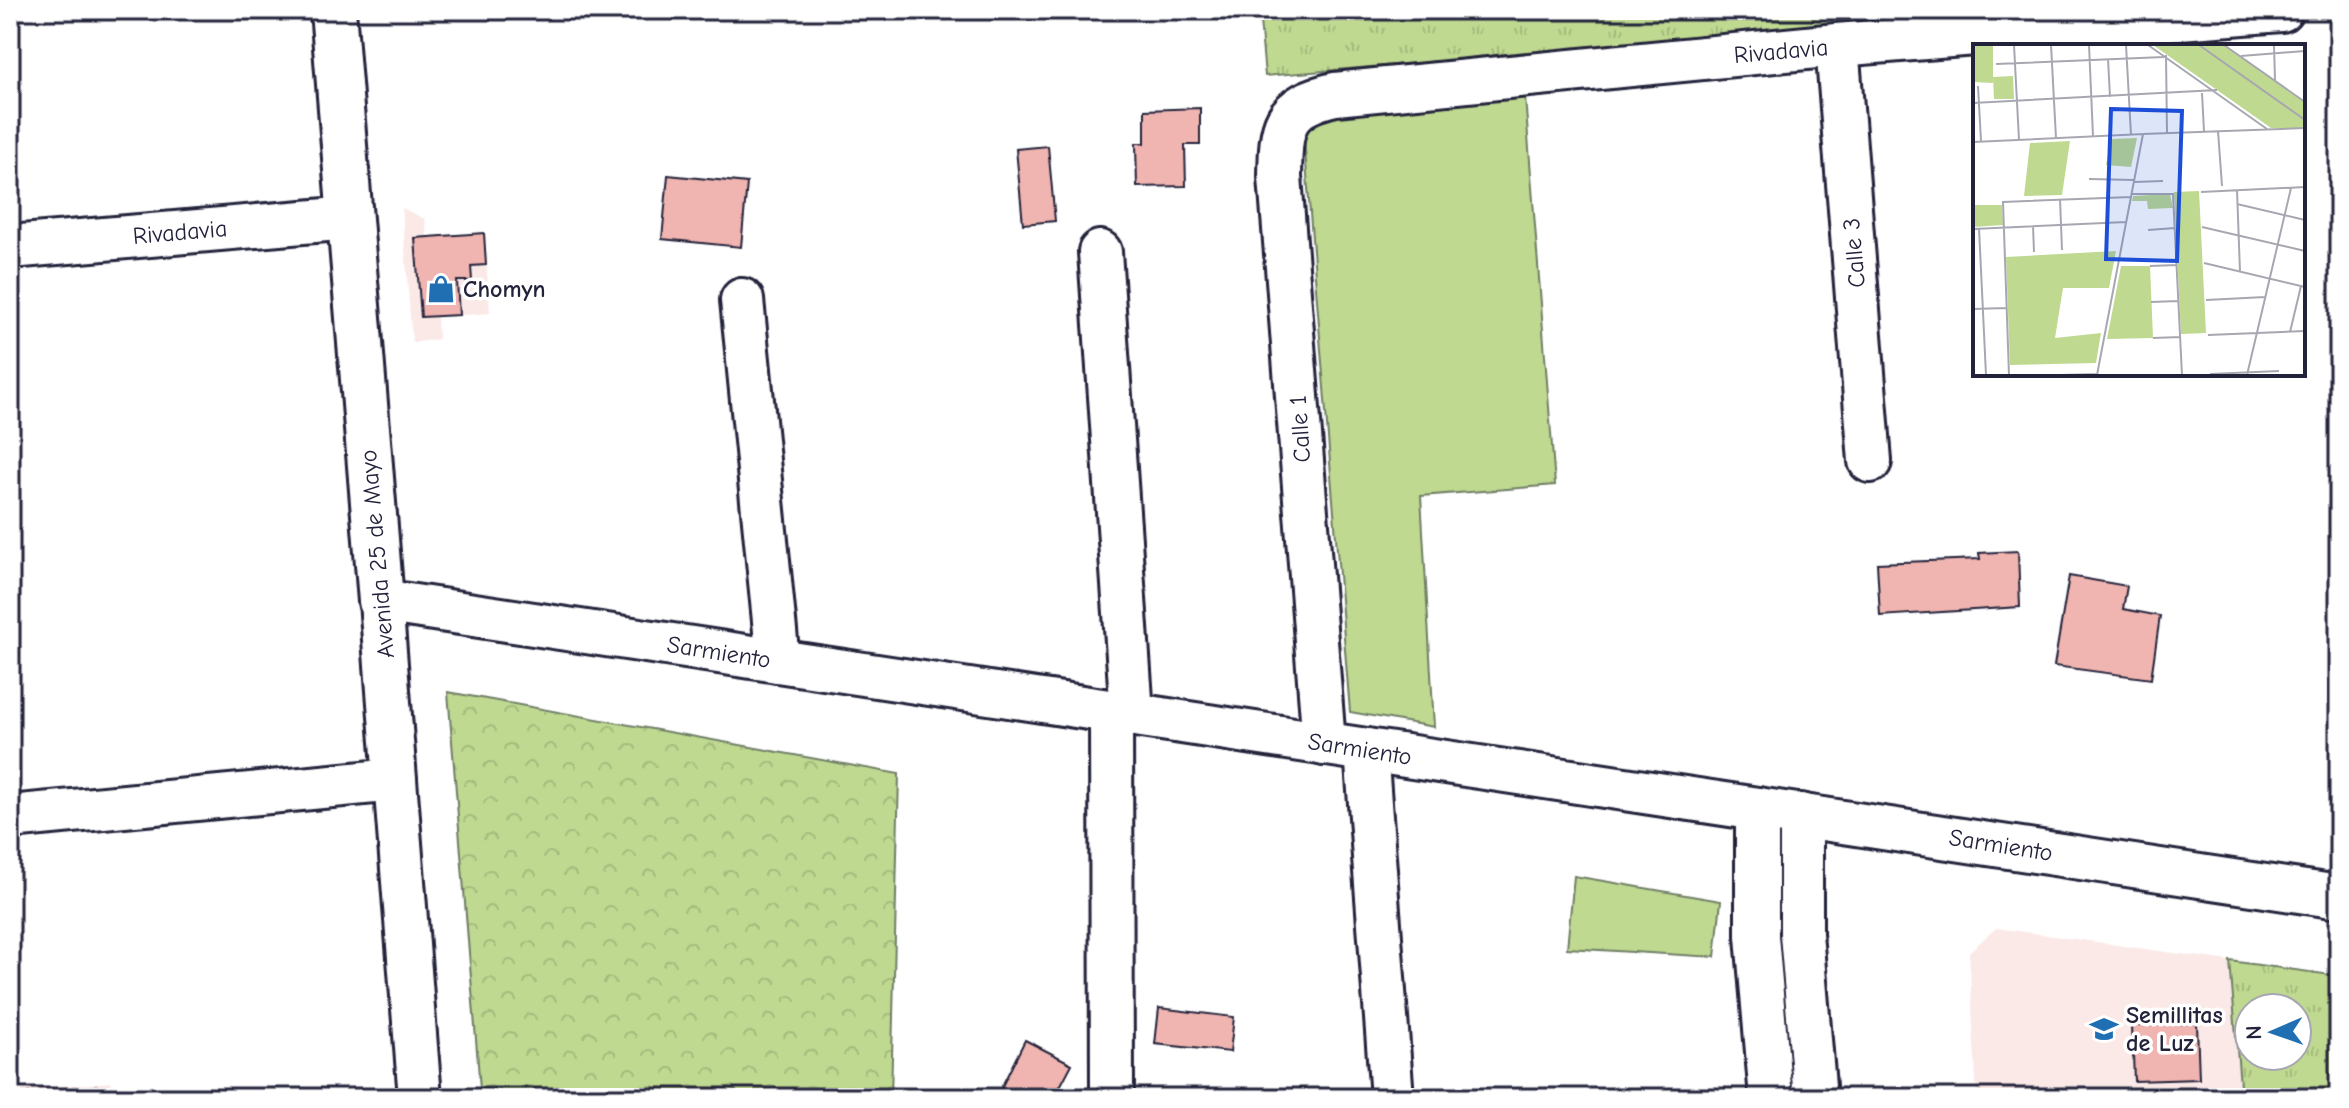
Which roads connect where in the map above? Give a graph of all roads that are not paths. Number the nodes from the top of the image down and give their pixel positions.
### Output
1 (333, 10) edge
2 (2281, 10) edge
3 (1837, 45) junction
4 (1289, 116) joint
5 (350, 218) junction
6 (10, 247) edge
7 (1100, 252) dead end
8 (742, 300) dead end
9 (1870, 461) dead end
10 (381, 601) junction
11 (778, 661) junction
12 (1121, 713) junction
13 (1324, 744) junction
14 (1366, 750) junction
15 (395, 780) junction
16 (1757, 809) junction
17 (1801, 815) junction
18 (10, 817) edge
19 (2339, 897) edge
20 (420, 1098) edge
21 (1112, 1098) edge
22 (1392, 1098) edge
23 (1771, 1098) edge
24 (1815, 1098) edge

1 - 5 main road, Avenida 25 de Mayo
2 - 3 street, Rivadavia
3 - 4 street, Rivadavia
3 - 9 street, Calle 3
4 - 13 street, Calle 1
5 - 6 street, Rivadavia
5 - 10 main road, Avenida 25 de Mayo
7 - 12 street
8 - 11 street
10 - 11 street, Sarmiento
10 - 15 street, Avenida 25 de Mayo
11 - 12 street, Sarmiento
12 - 13 street, Sarmiento
12 - 21 street
13 - 14 street, Sarmiento
14 - 16 street, Sarmiento
14 - 22 street
15 - 18 street
15 - 20 street, Avenida 25 de Mayo
16 - 17 street, Sarmiento
16 - 23 street
17 - 19 street, Sarmiento
17 - 24 street

